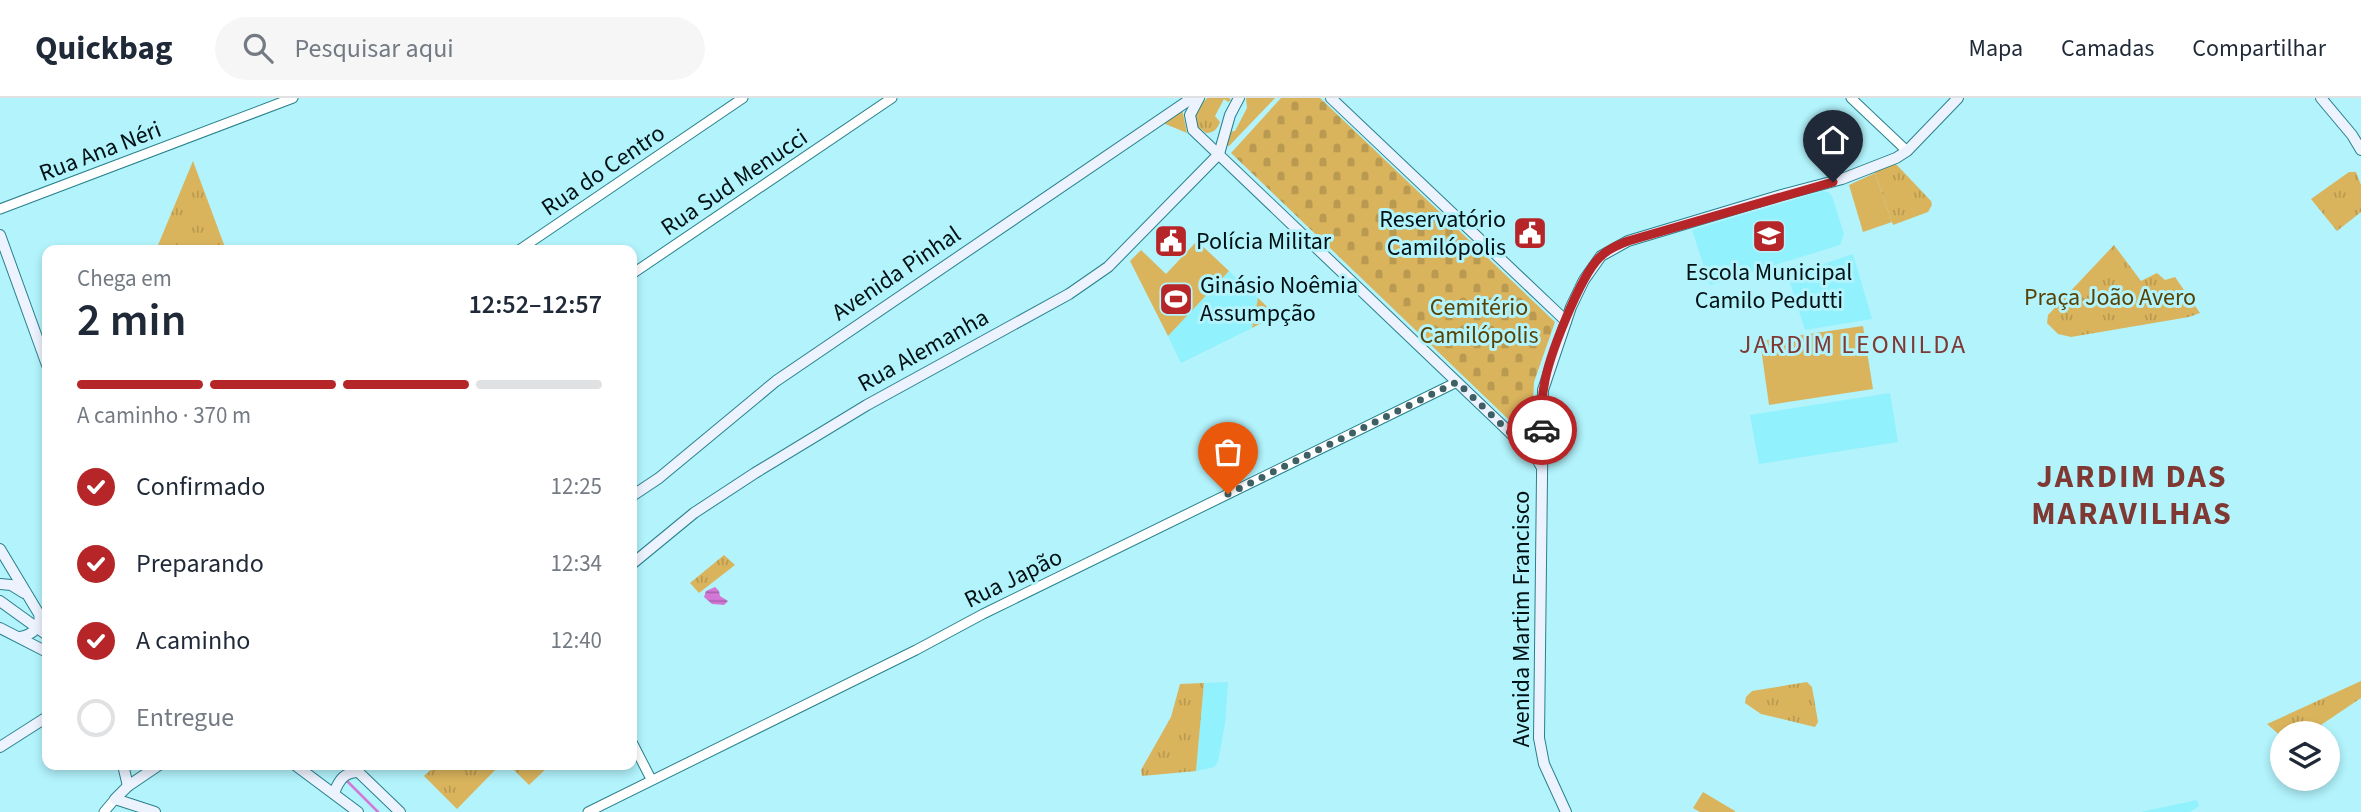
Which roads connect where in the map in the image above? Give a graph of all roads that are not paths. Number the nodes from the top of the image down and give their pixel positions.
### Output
1 (293, 98) edge
2 (743, 98) edge
3 (892, 98) edge
4 (1192, 98) edge
5 (1199, 98) edge
6 (1239, 98) edge
7 (1331, 98) edge
8 (1851, 98) edge
9 (1958, 98) edge
10 (2321, 98) edge
11 (1228, 121) junction
12 (1204, 139) junction
13 (2361, 150) edge
14 (1907, 151) junction
15 (1219, 155) junction
16 (0, 209) edge
17 (0, 235) edge
18 (526, 245) edge
19 (637, 271) edge
20 (1566, 321) junction
21 (42, 351) edge
22 (1457, 382) junction
23 (1541, 442) junction
24 (1525, 447) junction
25 (1541, 466) junction
26 (637, 493) edge
27 (0, 549) edge
28 (637, 560) edge
29 (0, 584) edge
30 (30, 598) junction
31 (0, 601) edge
32 (2, 627) edge
33 (37, 628) junction
34 (42, 632) edge
35 (20, 637) junction
36 (42, 649) edge
37 (42, 720) edge
38 (0, 747) edge
39 (637, 752) edge
40 (124, 770) edge
41 (152, 770) edge
42 (302, 770) edge
43 (352, 770) edge
44 (357, 770) edge
45 (651, 779) junction
46 (128, 786) junction
47 (334, 793) junction
48 (115, 799) junction
49 (1566, 809) edge
50 (104, 812) edge
51 (155, 812) edge
52 (358, 812) edge
53 (400, 812) edge
54 (588, 812) edge

1 - 16 street, Rua Ana Néri
2 - 18 street, Rua do Centro
3 - 19 street, Rua Sud Menucci
4 - 26 main road, Avenida Pinhal
5 - 12 main road
6 - 11 main road
7 - 20 main road
8 - 14 street
9 - 14 main road, Avenida Martim Francisco
10 - 13 main road
11 - 12 main road
11 - 15 main road
12 - 15 main road
14 - 20 main road, Avenida Martim Francisco
15 - 22 main road
15 - 28 main road, Rua Alemanha
17 - 21 main road
20 - 23 main road, Avenida Martim Francisco
22 - 24 main road
22 - 45 street, Rua Japão
23 - 24 main road
23 - 25 main road, Avenida Martim Francisco
24 - 25 main road
25 - 49 main road, Avenida Martim Francisco
27 - 30 main road
29 - 30 main road
30 - 33 main road
31 - 33 main road
32 - 35 main road
33 - 34 main road
33 - 35 main road
35 - 36 main road
37 - 38 main road
39 - 45 street
40 - 46 main road
41 - 46 main road
42 - 47 main road
43 - 47 main road
44 - 53 main road
45 - 54 street, Rua Japão
46 - 48 main road
47 - 52 main road
48 - 50 street
48 - 51 main road

